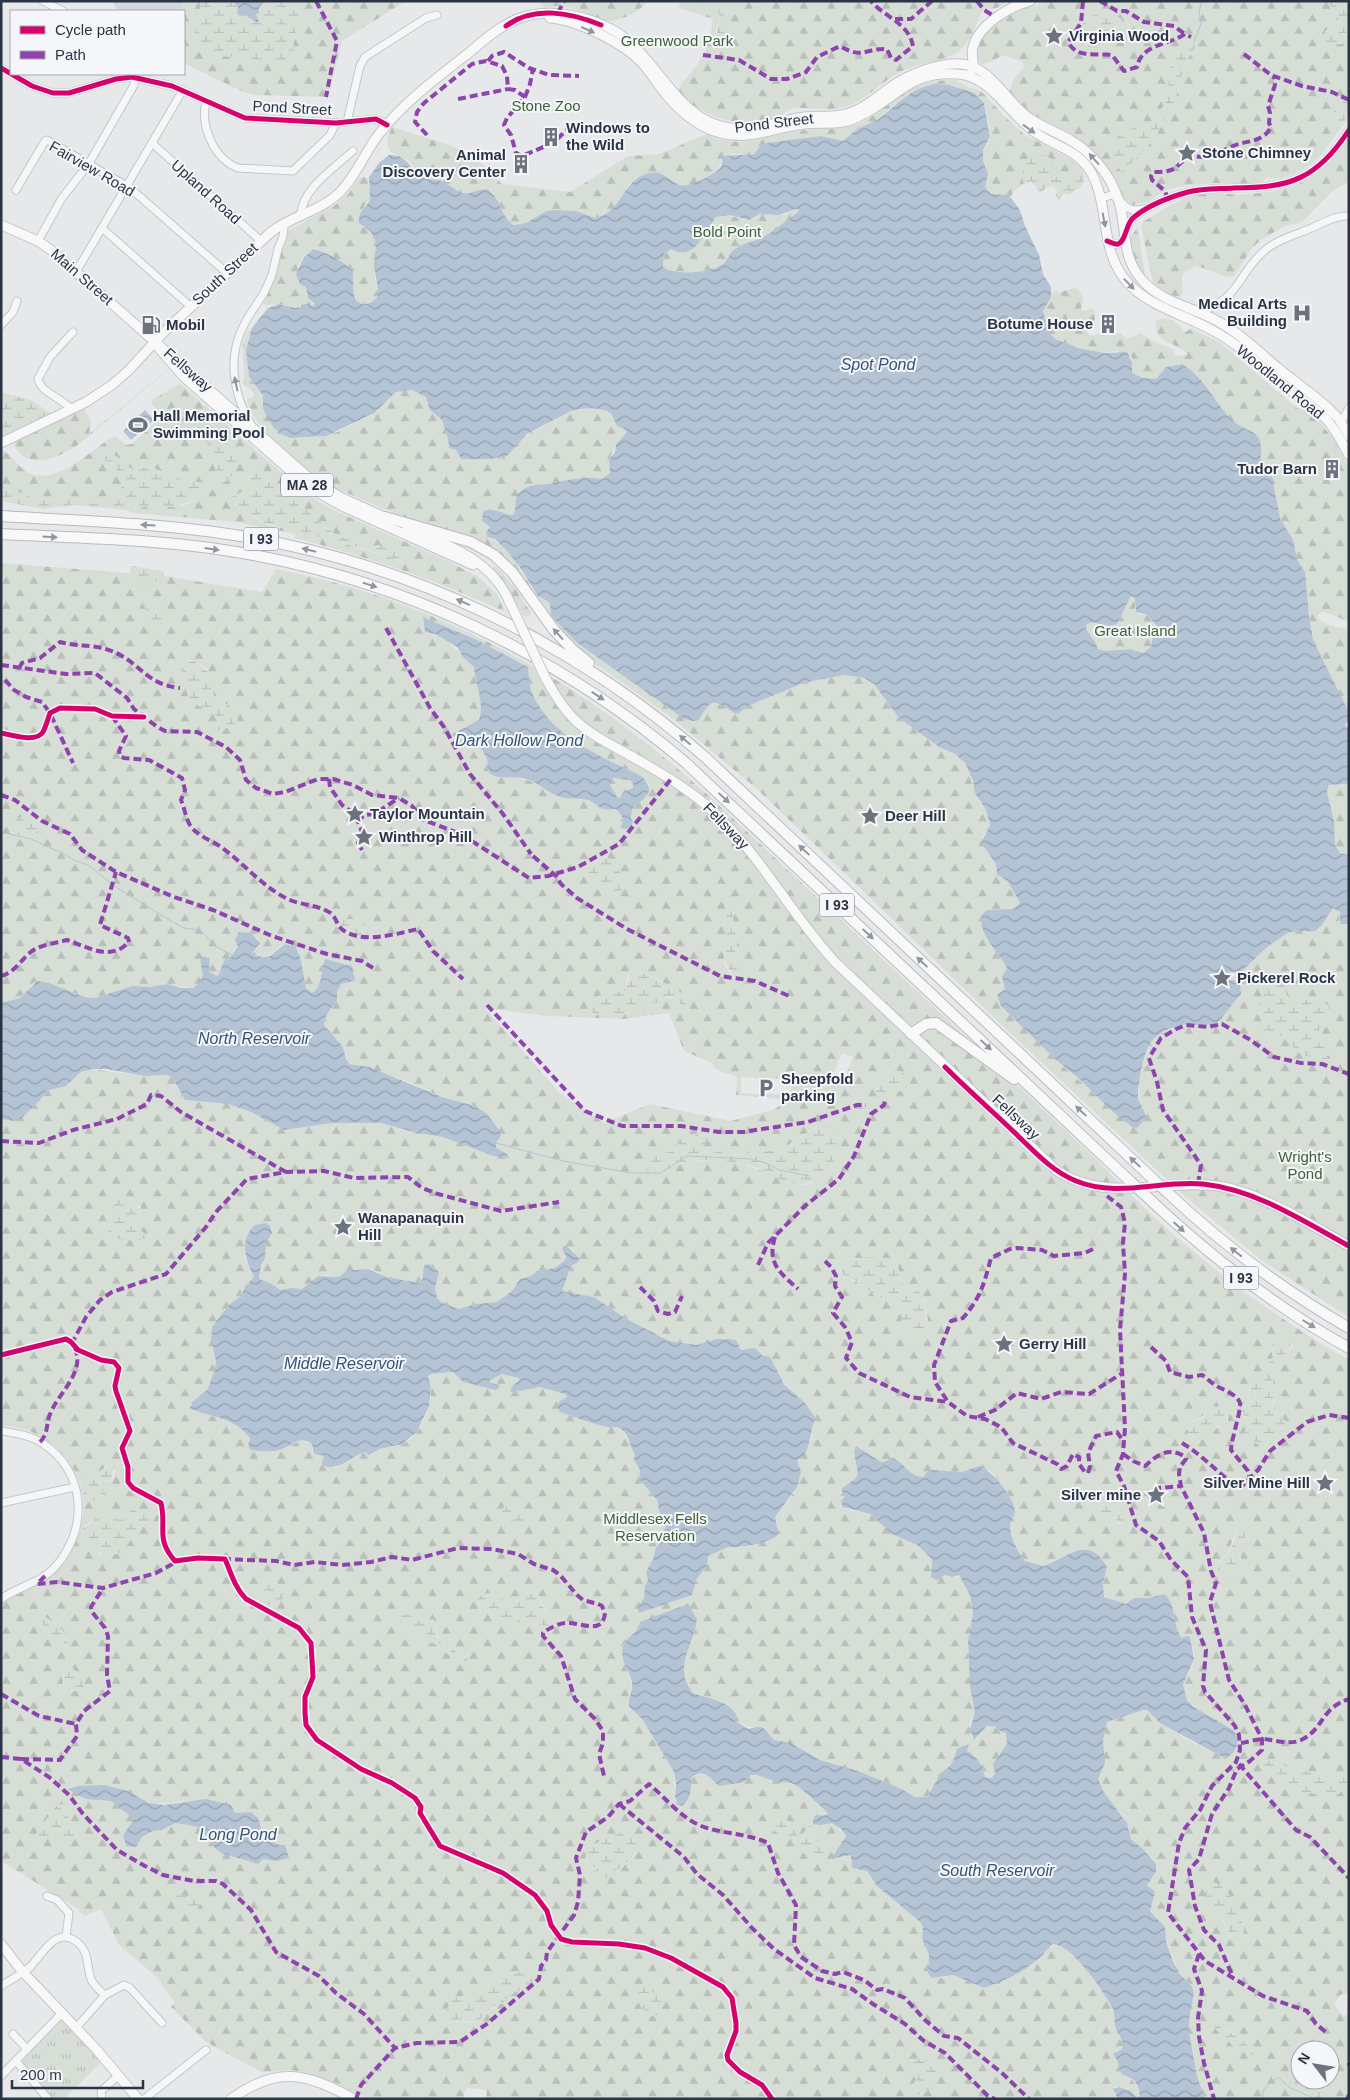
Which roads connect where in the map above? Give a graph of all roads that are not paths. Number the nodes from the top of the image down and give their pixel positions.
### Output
1 (43, 1) edge
2 (1030, 1) edge
3 (61, 10) edge
4 (437, 15) dead end
5 (974, 44) junction
6 (974, 67) junction
7 (955, 69) junction
8 (14, 75) edge
9 (967, 75) junction
10 (135, 78) junction
11 (182, 90) junction
12 (206, 102) junction
13 (347, 122) junction
14 (336, 123) junction
15 (387, 125) junction
16 (1349, 130) edge
17 (152, 144) junction
18 (353, 151) dead end
19 (89, 164) junction
20 (127, 186) junction
21 (16, 190) dead end
22 (1100, 199) junction
23 (1119, 200) junction
24 (1155, 205) junction
25 (301, 214) junction
26 (1349, 216) edge
27 (283, 224) junction
28 (1, 226) edge
29 (102, 228) junction
30 (1124, 235) junction
31 (38, 241) junction
32 (261, 241) junction
33 (1107, 241) junction
34 (76, 272) junction
35 (226, 273) junction
36 (17, 301) dead end
37 (190, 306) junction
38 (1199, 312) junction
39 (1, 325) edge
40 (74, 332) dead end
41 (154, 342) junction
42 (1349, 408) edge
43 (71, 409) junction
44 (1341, 423) junction
45 (254, 429) junction
46 (1349, 436) edge
47 (1, 443) edge
48 (1349, 455) edge
49 (1, 516) edge
50 (385, 517) junction
51 (1, 534) edge
52 (494, 579) junction
53 (605, 680) junction
54 (911, 1034) junction
55 (1038, 1095) junction
56 (1349, 1246) edge
57 (1349, 1328) edge
58 (1349, 1348) edge
59 (1, 1431) edge
60 (75, 1487) junction
61 (1, 1503) edge
62 (1, 1592) edge
63 (10, 1592) junction
64 (1, 1599) edge
65 (47, 1896) dead end
66 (66, 1937) junction
67 (1, 1944) edge
68 (22, 1971) junction
69 (1, 1986) edge
70 (105, 1995) junction
71 (62, 2013) junction
72 (162, 2023) dead end
73 (76, 2028) junction
74 (13, 2034) dead end
75 (27, 2049) junction
76 (206, 2050) dead end
77 (16, 2061) junction
78 (119, 2075) junction
79 (1, 2076) edge
80 (48, 2099) edge
81 (102, 2099) edge
82 (138, 2099) edge
83 (144, 2099) edge
84 (231, 2099) edge
85 (354, 2099) edge

1 - 3 street
2 - 5 main road
4 - 13 street
5 - 6 main road
5 - 7 main road
6 - 7 main road
6 - 9 main road
23 -> 6 main road, Woodland Road
7 - 9 main road, Pond Street
7 - 15 main road, Pond Street
8 - 10 street, Pond Street
9 -> 22 main road, Woodland Road
10 - 11 street, Pond Street
10 - 19 street
11 - 12 street, Pond Street
11 - 17 street
12 - 14 street, Pond Street
12 - 14 street
13 - 14 street, Pond Street
13 - 15 street, Pond Street
15 - 25 main road, South Street
16 - 24 street
17 - 20 street
17 - 32 street, Upland Road
18 - 25 street
19 - 20 street, Fairview Road
19 - 21 street, Fairview Road
19 - 31 street
20 - 29 street
20 - 35 street, Fairview Road
22 - 23 street
22 -> 33 main road, Woodland Road
23 - 24 street
23 - 30 main road, Woodland Road
24 - 30 street
25 - 27 main road, South Street
26 - 38 street
27 - 32 main road, South Street
45 -> 27 street
28 - 31 main road, Main Street / MA 28
29 - 34 street
29 - 37 street
30 - 33 street
30 - 38 main road, Woodland Road
31 - 34 main road, Main Street / MA 28
32 - 35 main road, South Street
33 -> 48 main road, Woodland Road
34 - 41 main road, Main Street / MA 28
35 - 37 main road, South Street
36 - 39 street
37 - 41 main road, South Street
38 - 44 main road, Woodland Road
40 - 43 street
41 - 43 main road, South Street
41 - 45 main road, Fellsway / MA 28
41 - 52 main road, Fellsway / MA 28
42 - 44 street
43 - 47 main road, South Street
44 - 46 main road, Woodland Road
45 - 50 main road, Fellsway / MA 28
53 -> 49 highway, I 93
50 - 52 main road, Fellsway / MA 28
53 -> 50 highway
51 -> 55 highway, I 93
52 - 54 main road, Fellsway / MA 28, bridge
57 -> 53 highway, I 93, bridge
54 - 55 highway
54 - 56 main road, Fellsway / MA 28
55 -> 58 highway, I 93, bridge
59 - 60 street
60 - 61 street
60 - 63 street
62 - 63 street
63 - 64 street
65 - 66 street
66 - 68 street
66 - 70 street
67 - 68 main road
68 - 69 street
68 - 71 main road
70 - 72 street
70 - 73 street
71 - 73 main road
71 - 75 street
73 - 78 main road
74 - 75 street
75 - 77 street
76 - 83 street
77 - 79 street
77 - 80 street
78 - 81 street
78 - 82 main road
84 - 85 main road

